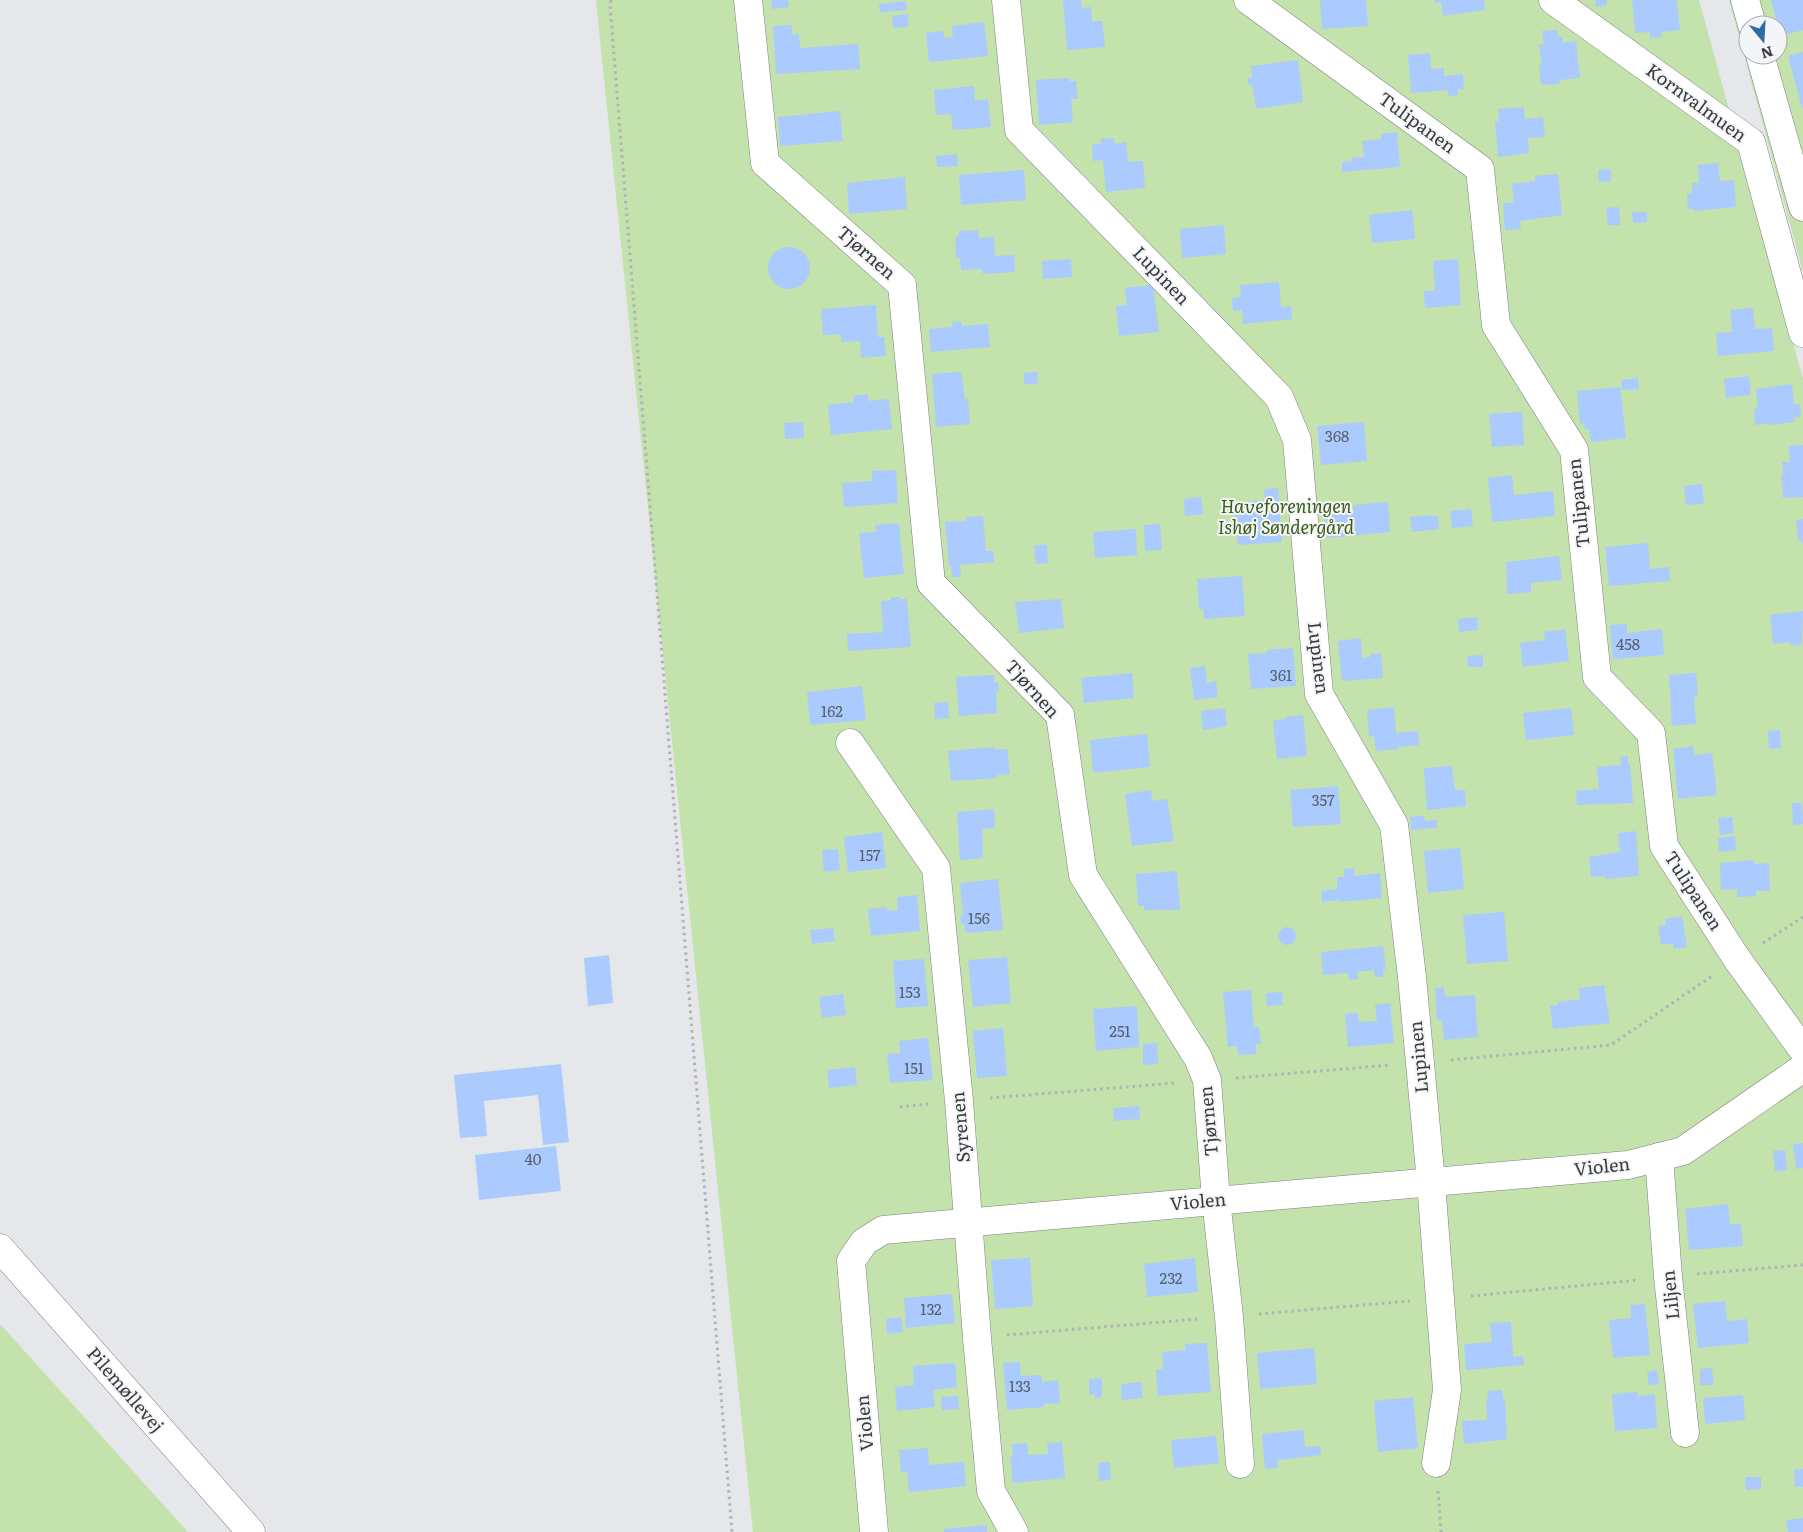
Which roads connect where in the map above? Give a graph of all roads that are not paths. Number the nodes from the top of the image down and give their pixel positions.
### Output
1 (748, 0) edge
2 (1006, 0) edge
3 (1248, 0) edge
4 (1554, 0) edge
5 (1745, 0) edge
6 (1749, 15) edge
7 (1763, 65) edge
8 (1803, 208) edge
9 (1803, 333) edge
10 (850, 743) dead end
11 (1803, 1050) edge
12 (1803, 1068) edge
13 (1659, 1157) junction
14 (1431, 1182) junction
15 (1216, 1200) junction
16 (968, 1222) junction
17 (0, 1248) edge
18 (1685, 1433) dead end
19 (1436, 1463) road end
20 (1240, 1464) dead end
21 (251, 1532) edge
22 (874, 1532) edge
23 (1014, 1532) edge

1 - 15 lane, Tjørnen
2 - 14 lane, Lupinen
3 - 11 lane, Tulipanen
4 - 9 lane, Kornvalmuen
5 - 6 lane
7 - 8 lane
10 - 16 lane, Syrenen
12 - 13 lane, Violen
13 - 14 lane, Violen
13 - 18 lane, Liljen
14 - 15 lane, Violen
14 - 19 lane, Lupinen
15 - 16 lane, Violen
15 - 20 lane, Tjørnen
16 - 22 lane, Violen
16 - 23 lane, Syrenen
17 - 21 lane, Pilemøllevej

